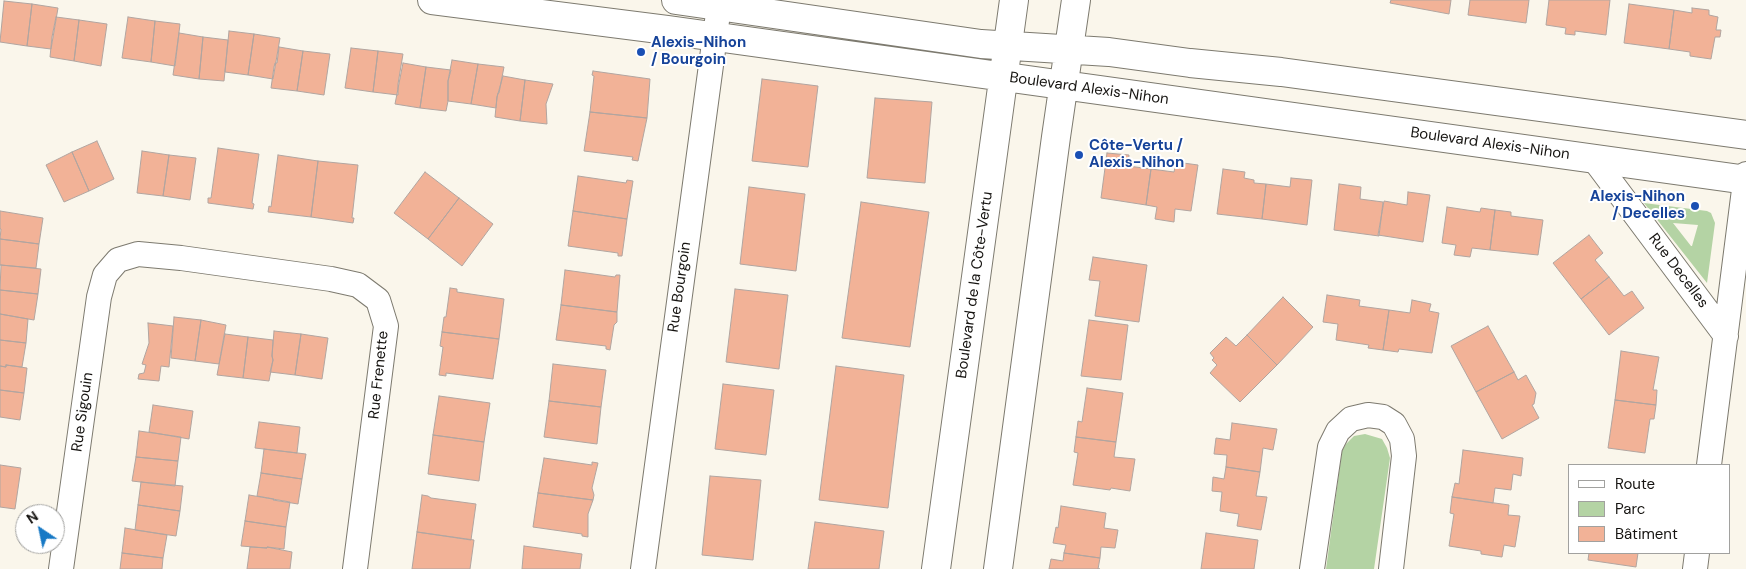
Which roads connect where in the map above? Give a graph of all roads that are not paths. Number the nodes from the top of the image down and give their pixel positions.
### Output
1 (432, 0) edge
2 (676, 0) edge
3 (1014, 0) edge
4 (1076, 0) edge
5 (719, 6) junction
6 (715, 38) junction
7 (1008, 46) junction
8 (1069, 49) junction
9 (1003, 77) junction
10 (1063, 85) junction
11 (1746, 135) edge
12 (1593, 158) junction
13 (1746, 178) edge
14 (118, 260) joint
15 (1746, 321) edge
16 (1726, 336) junction
17 (1709, 464) edge
18 (1697, 554) edge
19 (61, 569) edge
20 (355, 569) edge
21 (643, 569) edge
22 (936, 569) edge
23 (998, 569) edge
24 (1312, 569) edge
25 (1391, 569) edge
26 (1695, 569) edge

1 - 6 street, Boulevard Alexis-Nihon
2 - 5 street
3 - 7 street, Boulevard de la Côte-Vertu
4 - 8 street
5 - 6 street, Rue Bourgoin
5 - 7 street
6 - 9 street, Boulevard Alexis-Nihon
6 - 21 street, Rue Bourgoin
7 - 8 street
7 - 9 street, Boulevard de la Côte-Vertu
8 - 10 street
8 - 11 street
9 - 10 street, Boulevard Alexis-Nihon
9 - 22 street, Boulevard de la Côte-Vertu
10 - 12 street, Boulevard Alexis-Nihon
10 - 23 street
12 - 13 street, Boulevard Alexis-Nihon
12 - 16 street, Rue Decelles
13 - 16 street, Rue Decelles
14 - 19 street, Rue Sigouin
14 - 20 street, Rue Frenette
15 - 16 street
16 - 17 street, Rue Decelles
18 - 26 street
24 - 25 street

